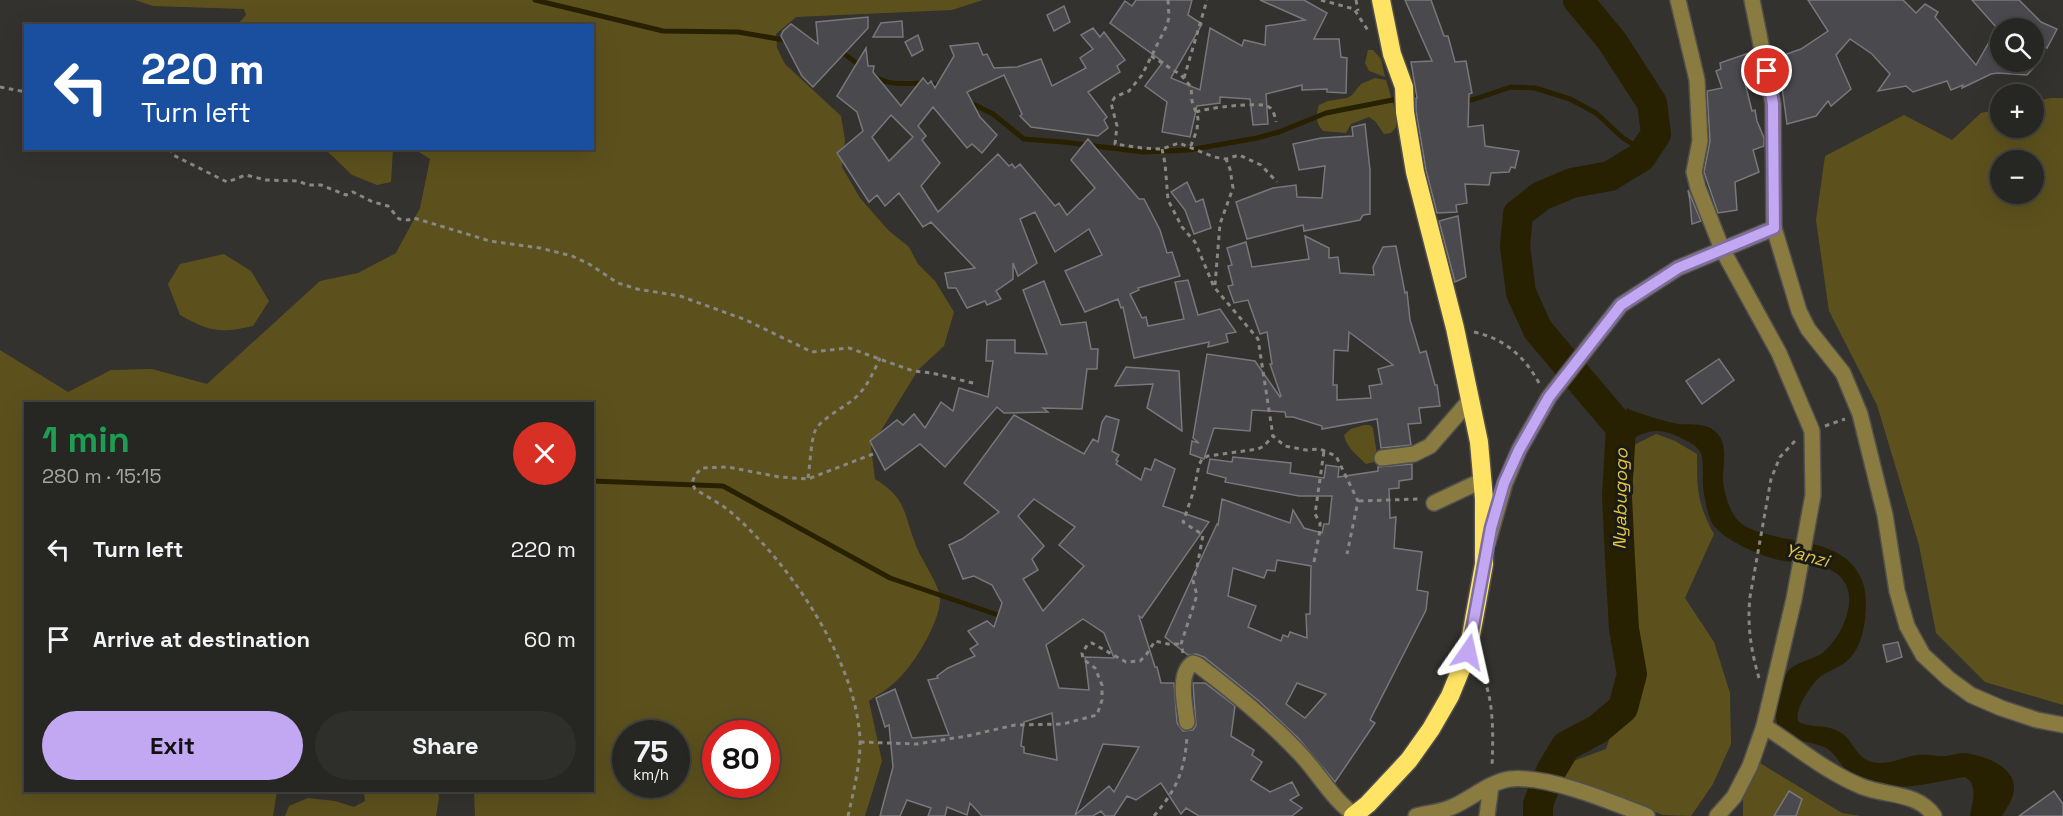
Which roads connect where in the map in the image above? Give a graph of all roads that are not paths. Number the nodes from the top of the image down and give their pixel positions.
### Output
1 (1381, 0) edge
2 (1677, 0) edge
3 (1752, 0) edge
4 (1774, 228) junction
5 (1722, 249) junction
6 (1470, 399) junction
7 (1382, 458) dead end
8 (1483, 480) junction
9 (1434, 503) road end
10 (1484, 564) junction
11 (1187, 722) road end
12 (2063, 725) edge
13 (1764, 726) junction
14 (1491, 786) junction
15 (1354, 816) edge
16 (1416, 816) edge
17 (1487, 816) edge
18 (1647, 816) edge
19 (1717, 816) edge
20 (1934, 816) edge

1 - 6 highway
2 - 5 street
3 - 4 street
4 - 5 street
4 - 12 street
5 - 10 street
5 - 13 street
6 - 7 street
6 - 8 highway
8 - 9 street
8 - 10 highway
10 - 15 highway
11 - 15 street
13 - 19 street
13 - 20 street
14 - 16 street
14 - 17 street
14 - 18 street

